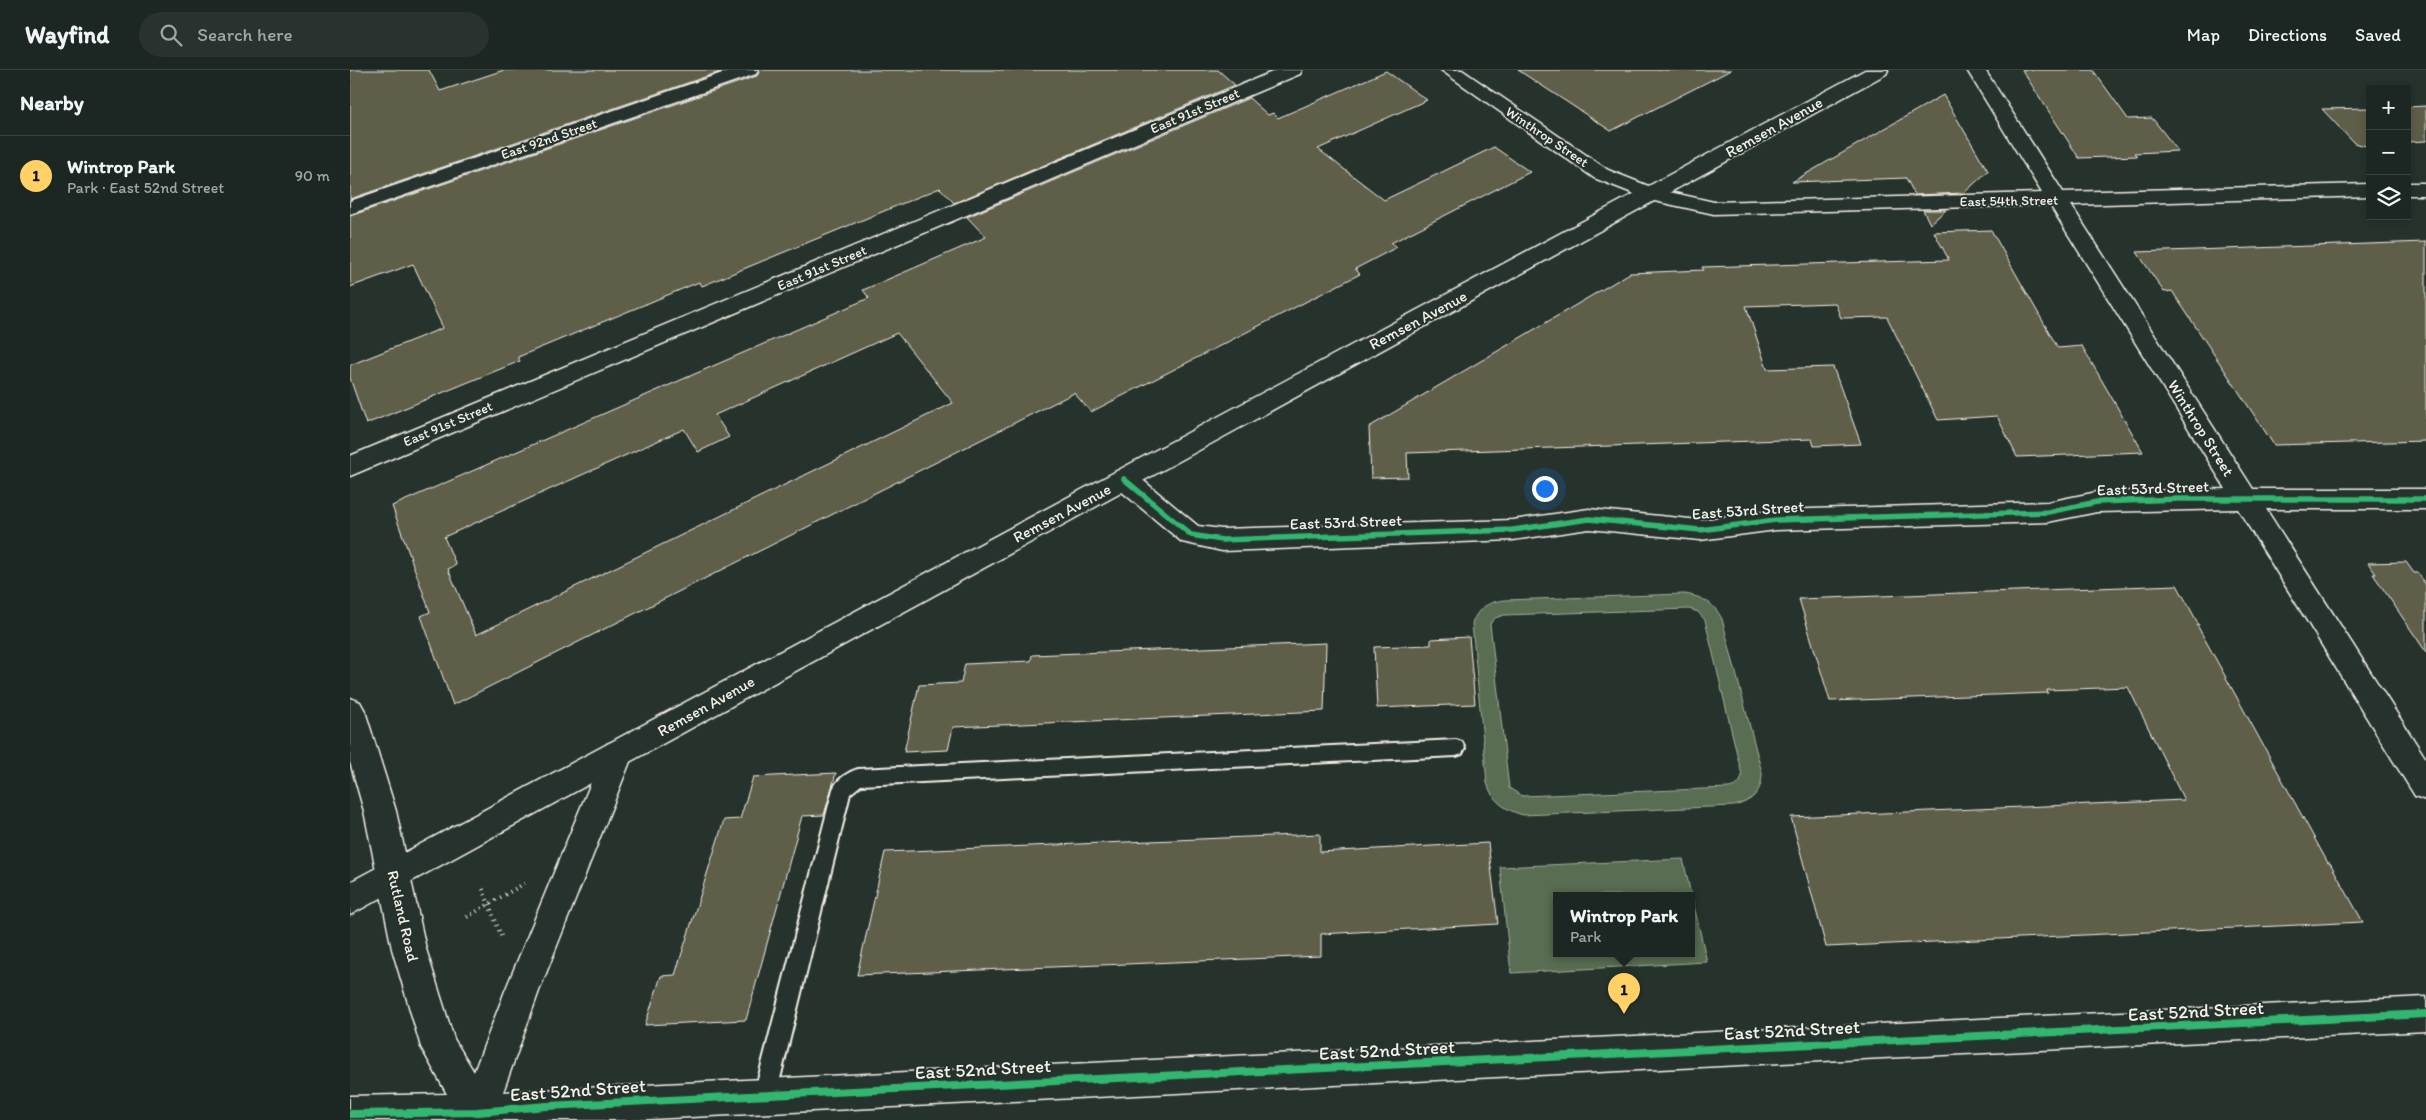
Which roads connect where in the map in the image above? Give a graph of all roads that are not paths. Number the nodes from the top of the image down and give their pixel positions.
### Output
1 (749, 70) edge
2 (1293, 70) edge
3 (1450, 70) edge
4 (1879, 70) edge
5 (1976, 70) edge
6 (2411, 189) edge
7 (2426, 189) edge
8 (2366, 190) edge
9 (1650, 194) junction
10 (2057, 199) junction
11 (350, 208) edge
12 (350, 466) edge
13 (1124, 479) junction
14 (2426, 499) edge
15 (2246, 500) junction
16 (350, 711) edge
17 (1456, 748) dead end
18 (618, 754) junction
19 (2426, 786) edge
20 (394, 876) junction
21 (350, 899) edge
22 (2426, 1014) edge
23 (765, 1095) junction
24 (350, 1114) edge
25 (476, 1116) edge

1 - 11 street, East 92nd Street
2 - 12 street, East 91st Street
3 - 9 street, Winthrop Street
4 - 9 street, Remsen Avenue
5 - 10 street, Winthrop Street
6 - 7 street
8 - 10 street, East 54th Street
9 - 10 street, East 54th Street
9 - 13 street, Remsen Avenue
10 - 15 street, Winthrop Street
13 - 15 street, East 53rd Street
13 - 18 street, Remsen Avenue
14 - 15 street, East 53rd Street
15 - 19 street, Winthrop Street
16 - 20 street, Rutland Road
17 - 23 lane
18 - 20 street, Remsen Avenue
18 - 25 street
20 - 21 street, Remsen Avenue
20 - 25 street, Rutland Road
22 - 23 street, East 52nd Street
23 - 25 street, East 52nd Street
24 - 25 street, East 52nd Street

